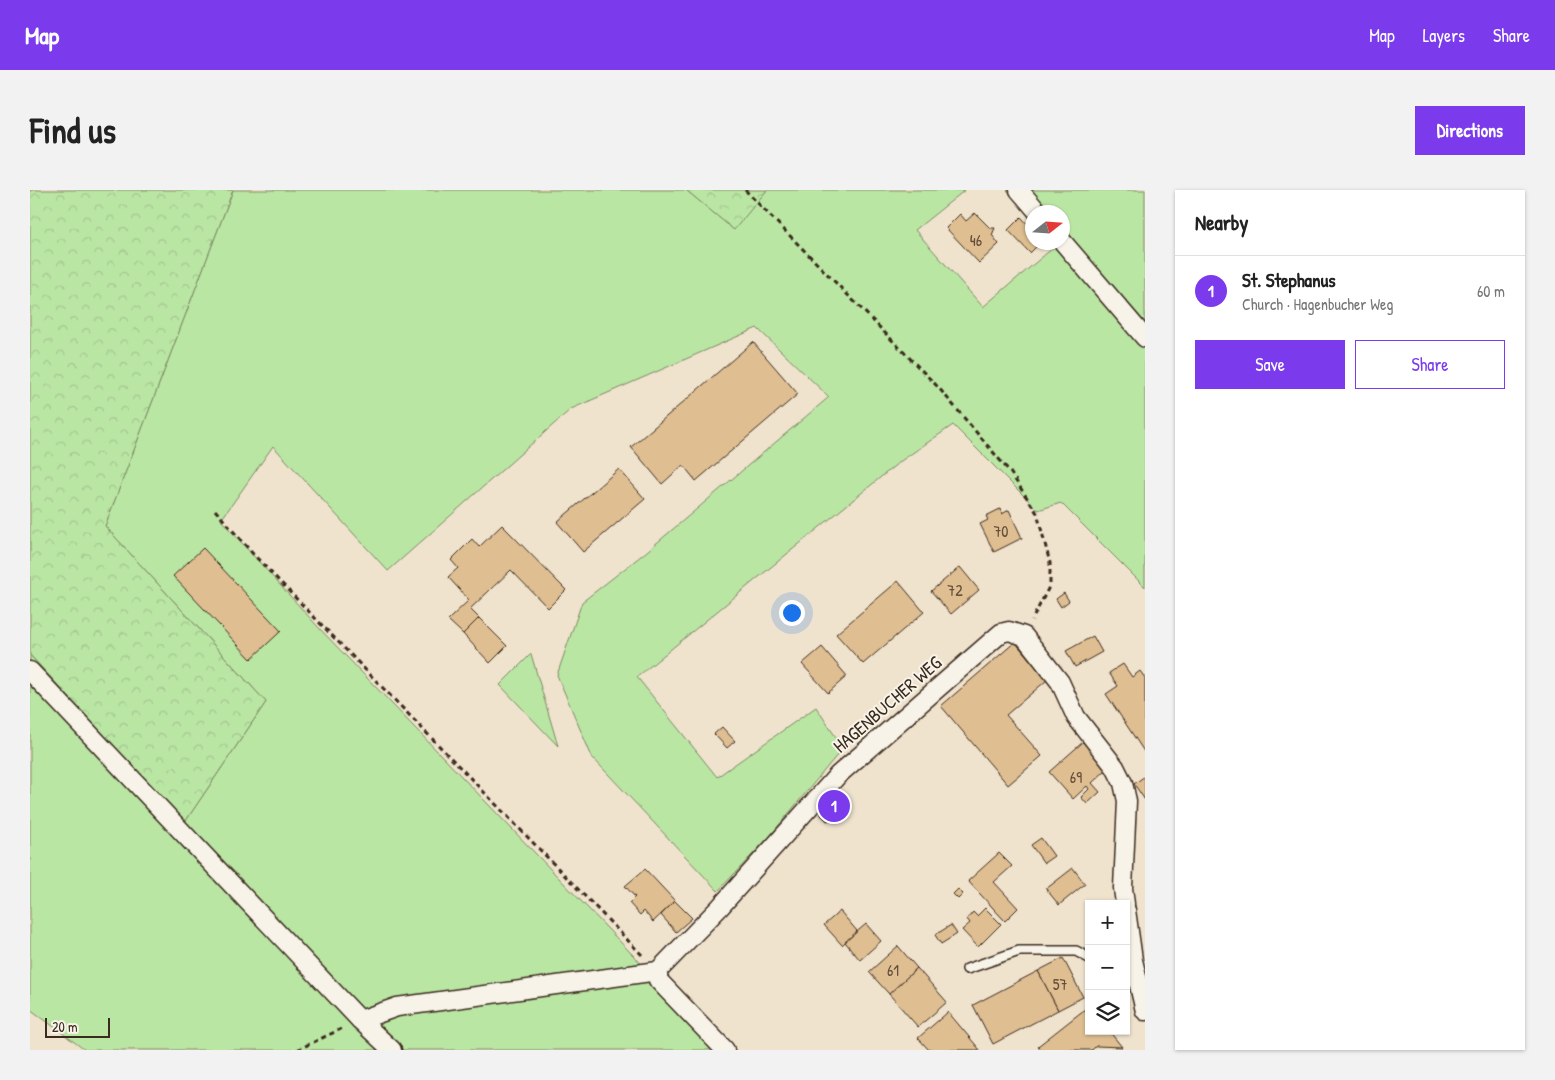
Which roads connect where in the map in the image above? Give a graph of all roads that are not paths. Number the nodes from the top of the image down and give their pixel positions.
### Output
1 (1019, 190) edge
2 (1032, 205) edge
3 (1070, 250) edge
4 (1145, 338) edge
5 (30, 671) edge
6 (1124, 900) edge
7 (1129, 945) edge
8 (1085, 956) edge
9 (968, 969) dead end
10 (658, 971) junction
11 (1133, 987) edge
12 (1145, 1011) edge
13 (360, 1020) junction
14 (392, 1050) edge
15 (725, 1050) edge

1 - 2 street
3 - 4 street
5 - 13 street
6 - 10 street, HAGENBUCHER WEG
7 - 11 street
8 - 9 lane
10 - 13 street
10 - 15 street
11 - 12 street
13 - 14 street

